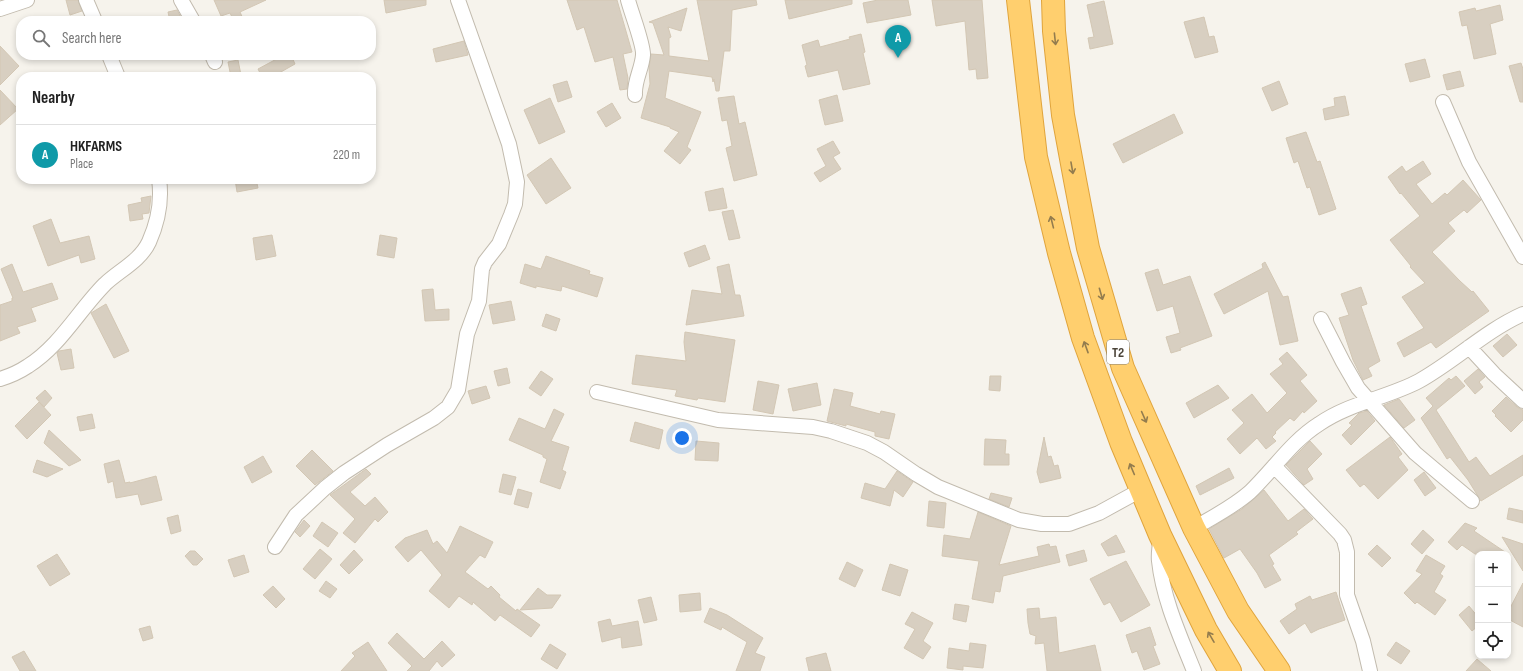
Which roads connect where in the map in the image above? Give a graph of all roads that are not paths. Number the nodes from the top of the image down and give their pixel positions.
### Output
1 (27, 0) edge
2 (86, 0) edge
3 (181, 0) edge
4 (458, 0) edge
5 (628, 0) edge
6 (1018, 0) edge
7 (1053, 0) edge
8 (2, 5) edge
9 (92, 16) edge
10 (190, 16) edge
11 (111, 60) edge
12 (116, 72) edge
13 (635, 96) dead end
14 (1443, 102) dead end
15 (159, 184) edge
16 (1523, 257) edge
17 (1523, 314) edge
18 (1321, 320) dead end
19 (1469, 347) junction
20 (0, 379) edge
21 (597, 392) dead end
22 (1369, 401) junction
23 (1523, 401) edge
24 (1274, 466) junction
25 (1141, 490) junction
26 (1472, 501) dead end
27 (1194, 528) junction
28 (1160, 535) junction
29 (275, 547) dead end
30 (1194, 671) edge
31 (1230, 671) edge
32 (1279, 671) edge
33 (1370, 671) edge

1 - 8 street
2 - 9 street
3 - 10 street
4 - 29 street
5 - 13 street
25 -> 6 highway, T2
7 -> 27 highway, T2
11 - 12 street
14 - 16 street
15 - 20 street
17 - 19 street
18 - 22 street
19 - 22 street
19 - 23 street
21 - 25 street
22 - 24 street
22 - 26 street
24 - 27 street
24 - 33 street
25 - 28 highway, T2
27 - 32 highway, T2
28 - 30 street
31 -> 28 highway, T2

